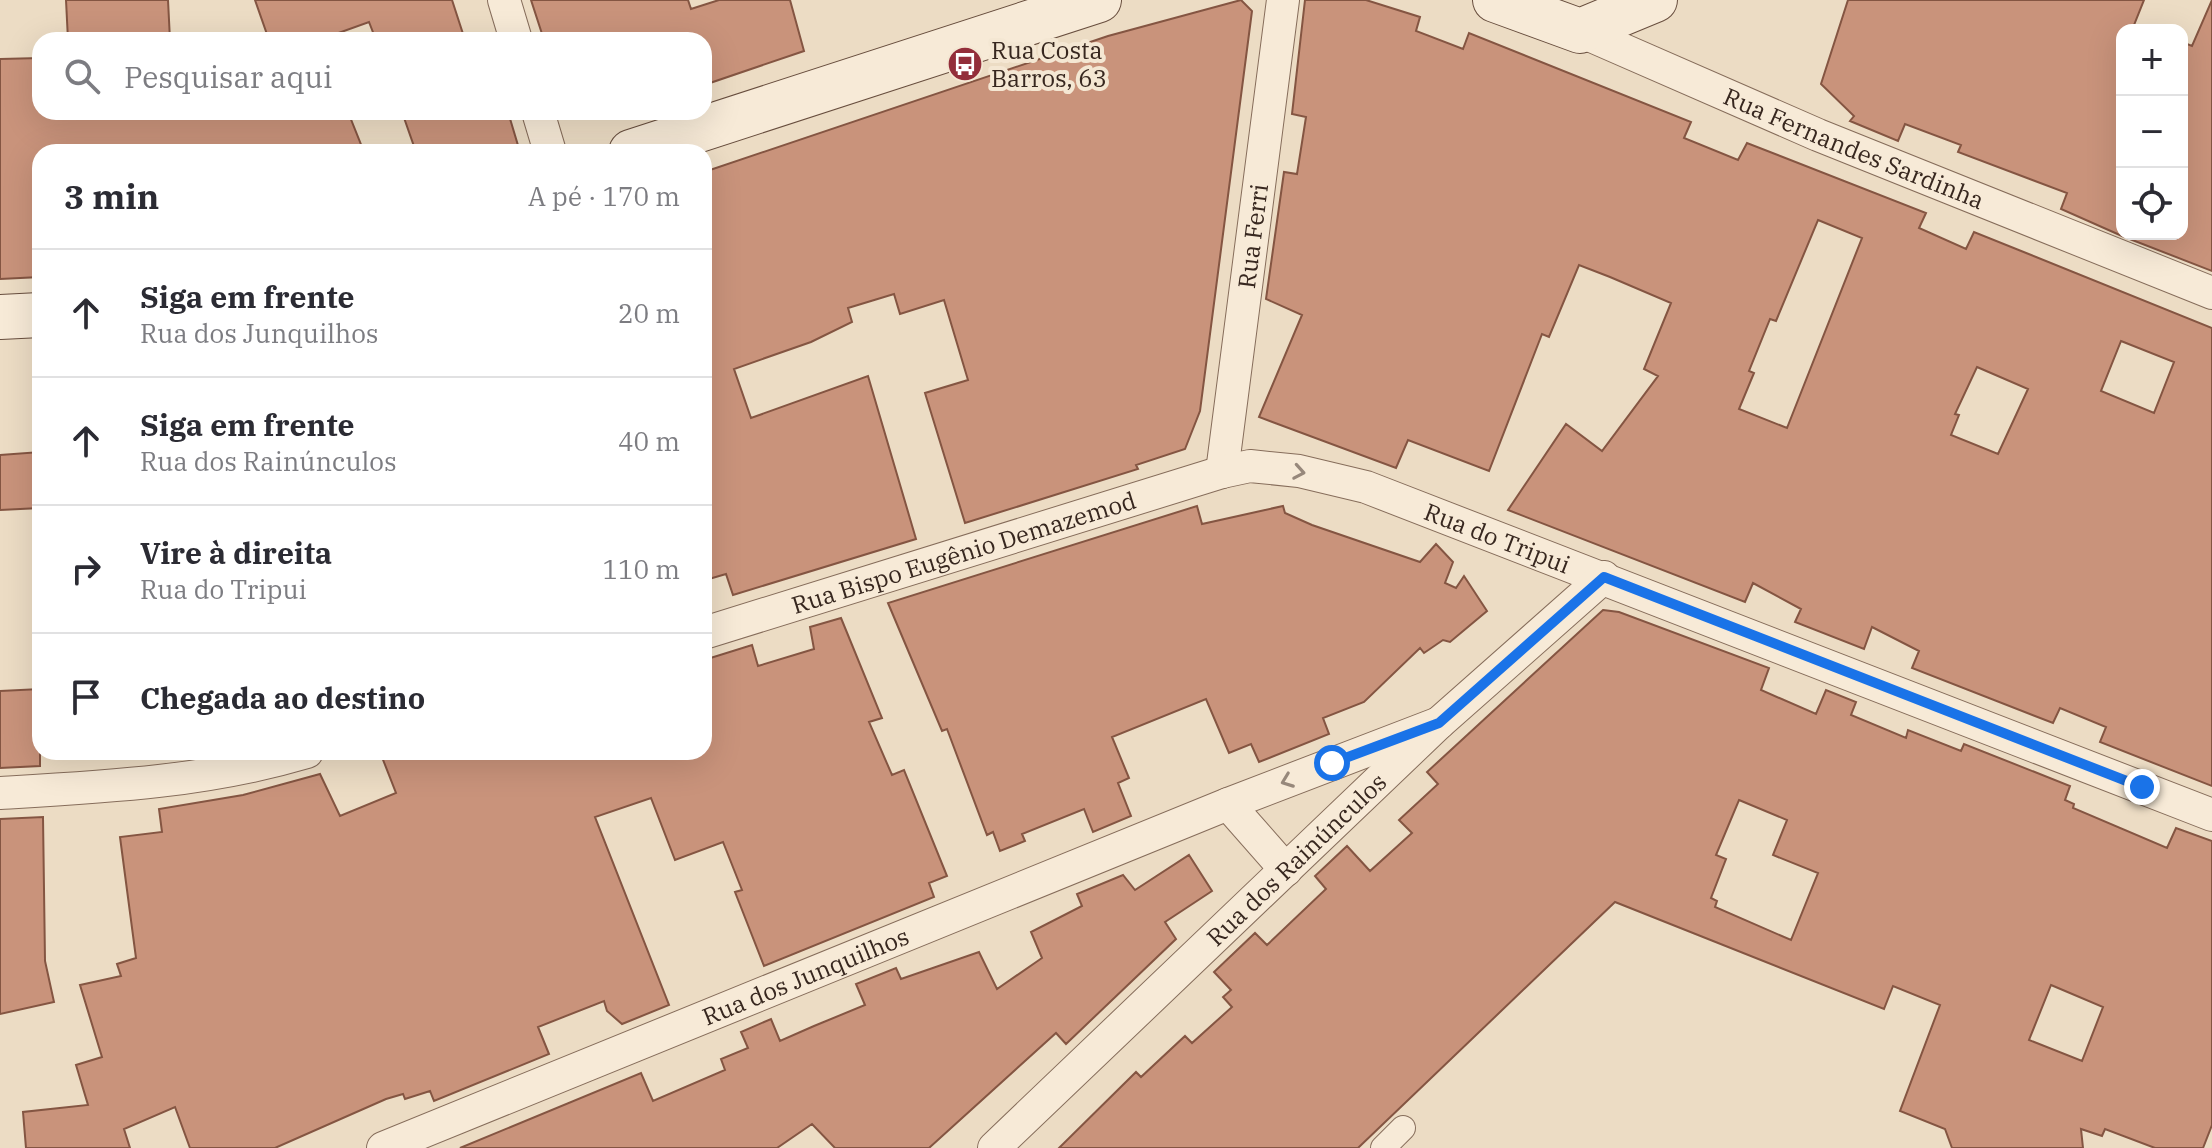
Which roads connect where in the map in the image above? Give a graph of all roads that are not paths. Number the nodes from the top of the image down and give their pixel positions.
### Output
1 (504, 0) edge
2 (1099, 0) edge
3 (1283, 0) edge
4 (1495, 0) edge
5 (1655, 0) edge
6 (1580, 31) junction
7 (514, 32) edge
8 (540, 120) edge
9 (548, 144) edge
10 (656, 144) edge
11 (2212, 293) edge
12 (32, 315) edge
13 (0, 317) edge
14 (1222, 472) junction
15 (1604, 577) junction
16 (712, 631) edge
17 (1439, 723) junction
18 (276, 760) edge
19 (0, 793) edge
20 (1228, 804) junction
21 (2212, 815) edge
22 (1286, 870) junction
23 (1403, 1128) dead end
24 (383, 1148) edge
25 (994, 1148) edge
26 (1383, 1148) edge

1 - 7 street
2 - 10 main road
3 - 14 street, Rua Ferri
4 - 6 main road, Rua Fernandes Sardinha
5 - 6 main road
6 - 11 street, Rua Fernandes Sardinha
8 - 9 street
12 - 13 main road
14 -> 15 street, Rua do Tripui
14 - 16 street, Rua Bispo Eugênio Demazemod
15 - 17 street, Rua dos Rainúnculos
15 - 21 street, Rua do Tripui
17 -> 20 street, Rua dos Junquilhos
17 - 22 street, Rua dos Rainúnculos
18 - 19 street
20 - 22 street
20 - 24 street, Rua dos Junquilhos
22 - 25 street, Rua dos Rainúnculos
23 - 26 street

